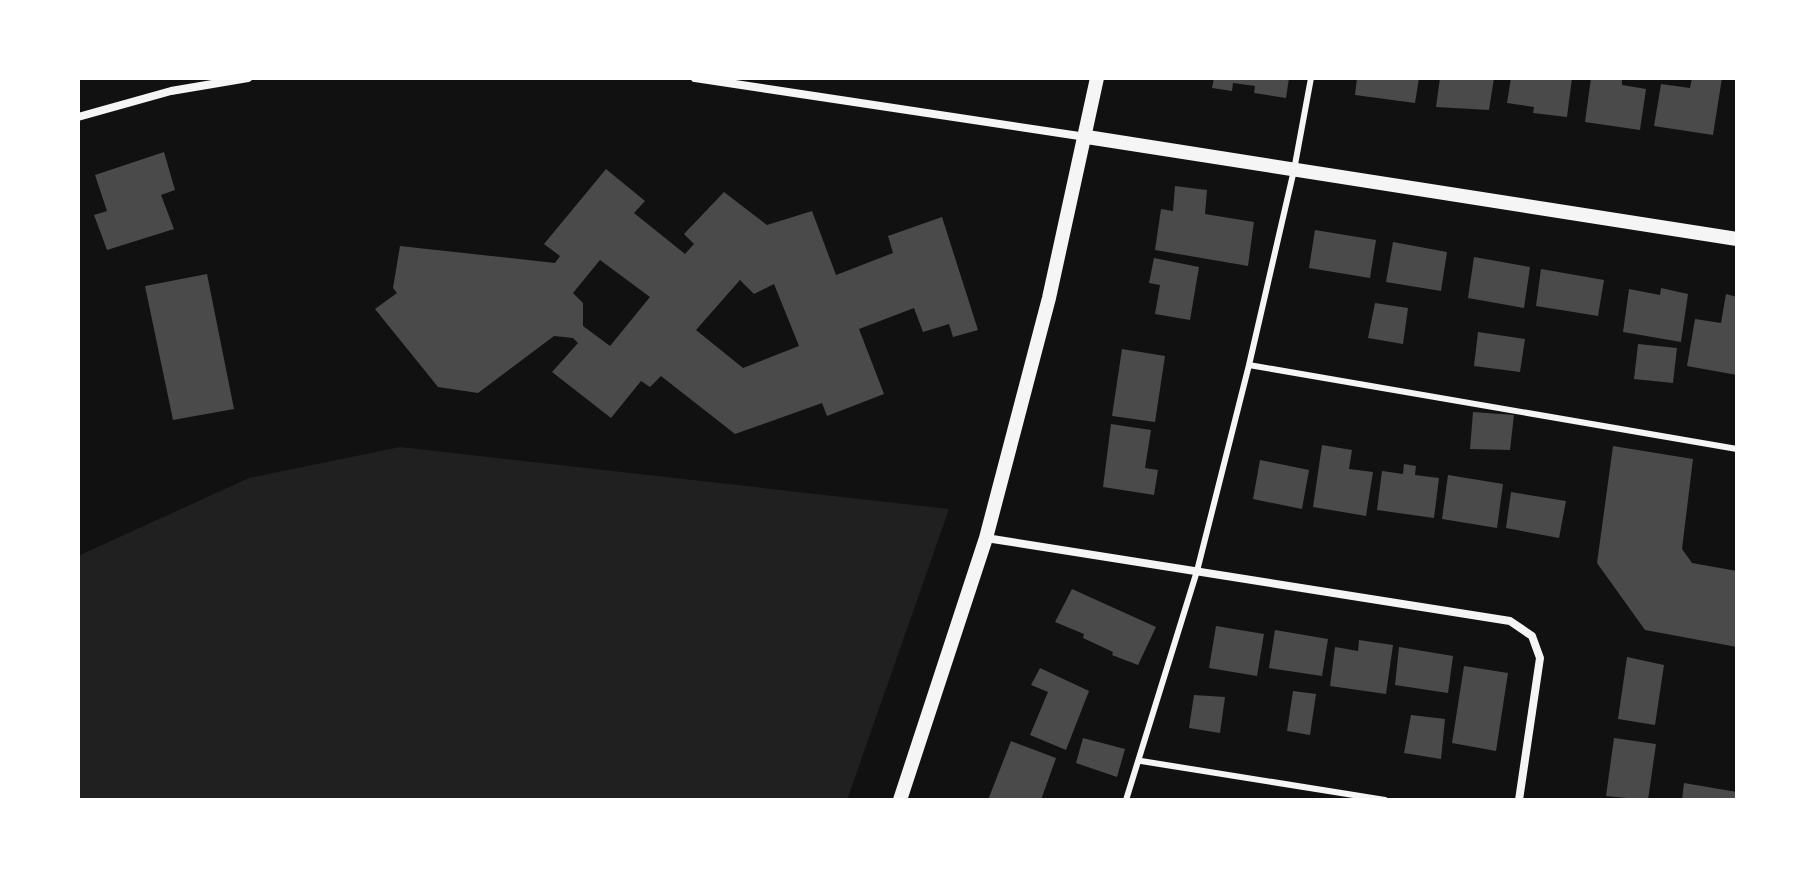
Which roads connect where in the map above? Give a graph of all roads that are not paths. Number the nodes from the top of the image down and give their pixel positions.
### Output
1 (248, 78) edge
2 (695, 78) edge
3 (1097, 78) edge
4 (1311, 78) edge
5 (78, 117) edge
6 (1087, 137) junction
7 (1294, 170) junction
8 (1737, 239) edge
9 (1249, 365) junction
10 (1737, 449) edge
11 (986, 538) junction
12 (1197, 571) junction
13 (1141, 761) junction
14 (900, 800) edge
15 (1126, 800) edge
16 (1385, 800) edge
17 (1519, 800) edge

1 - 5 street
2 - 6 street
3 - 6 street
4 - 7 lane
6 - 7 street
6 - 11 street
7 - 8 street
7 - 9 lane
9 - 10 lane
9 - 12 lane
11 - 12 street
11 - 14 street
12 - 13 lane
12 - 17 street
13 - 15 lane
13 - 16 lane

